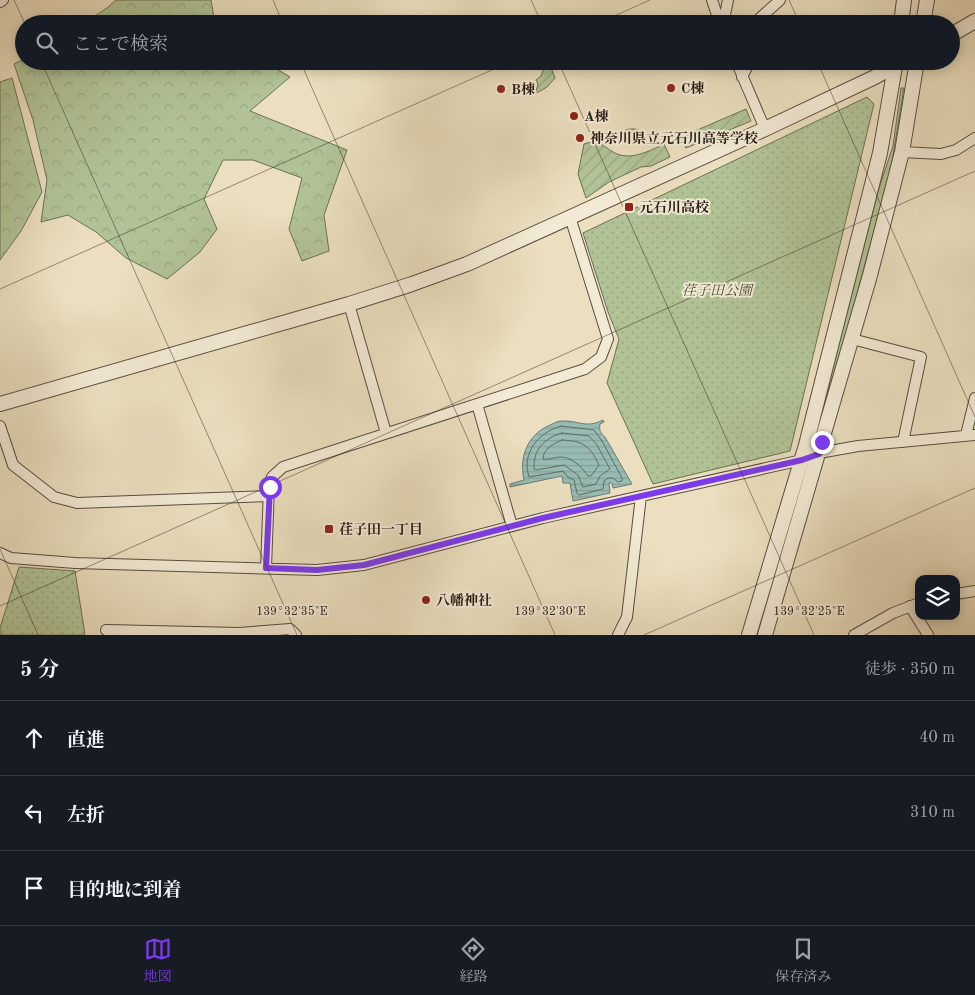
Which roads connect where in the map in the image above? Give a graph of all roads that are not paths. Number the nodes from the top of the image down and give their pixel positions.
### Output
1 (712, 0) edge
2 (728, 0) edge
3 (780, 0) edge
4 (904, 0) edge
5 (927, 0) edge
6 (718, 15) edge
7 (724, 15) edge
8 (763, 15) edge
9 (902, 15) edge
10 (924, 15) edge
11 (975, 21) edge
12 (960, 30) edge
13 (740, 70) edge
14 (745, 70) edge
15 (886, 70) edge
16 (897, 70) edge
17 (916, 70) edge
18 (742, 76) junction
19 (765, 129) junction
20 (975, 138) edge
21 (902, 152) junction
22 (570, 217) junction
23 (349, 304) junction
24 (852, 339) junction
25 (975, 398) edge
26 (0, 404) edge
27 (477, 404) junction
28 (0, 426) edge
29 (386, 433) junction
30 (971, 435) edge
31 (902, 442) junction
32 (819, 454) junction
33 (802, 460) junction
34 (269, 496) junction
35 (641, 496) junction
36 (512, 526) junction
37 (0, 553) edge
38 (266, 568) junction
39 (975, 591) edge
40 (960, 593) edge
41 (914, 604) edge
42 (106, 630) dead end
43 (296, 635) edge
44 (618, 635) edge
45 (750, 635) edge
46 (765, 635) edge
47 (854, 635) edge
48 (928, 635) edge

1 - 6 street
2 - 7 street
3 - 8 street
4 - 9 street
5 - 10 street
11 - 12 street
13 - 18 street
14 - 18 street
15 - 19 street
16 - 33 street
17 - 21 street
18 - 19 street
19 - 22 street
20 - 21 street
21 - 24 street
22 - 23 street
22 - 27 street
23 - 26 street
23 - 29 street
24 - 31 street
24 - 32 street
25 - 30 street
27 - 29 street
27 - 36 street
28 - 34 street
29 - 34 street
30 - 31 street
31 - 32 street
32 - 33 street
32 - 46 street
33 - 35 street
33 - 45 street
34 - 38 street
35 - 36 street
35 - 44 street
36 - 38 street
37 - 38 street
39 - 40 street
41 - 47 street
41 - 48 street
42 - 43 street

